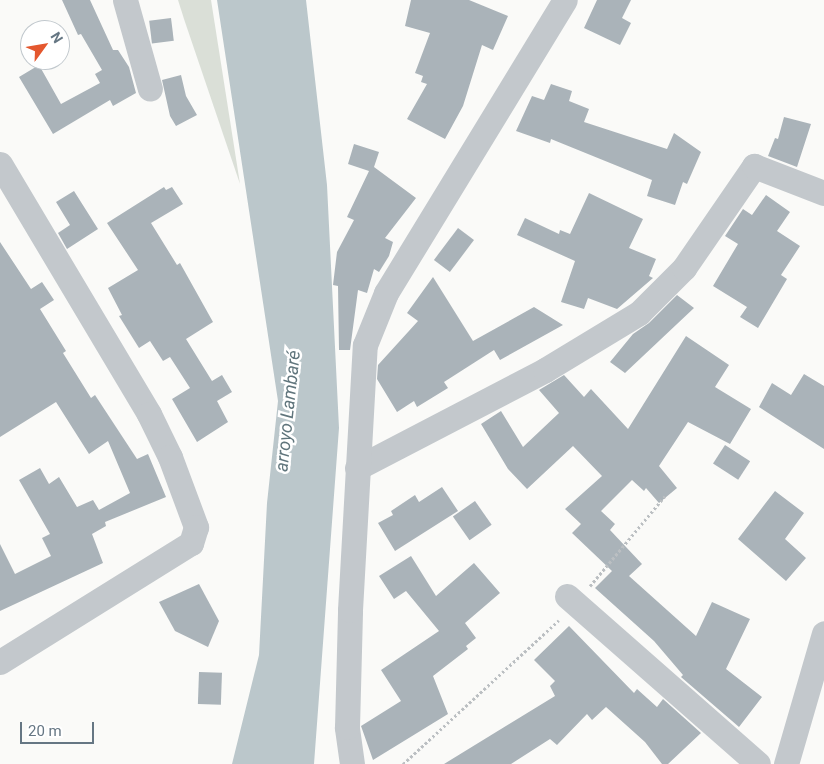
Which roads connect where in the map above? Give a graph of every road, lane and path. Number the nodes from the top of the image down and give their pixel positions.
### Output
1 (125, 0) edge
2 (565, 0) edge
3 (150, 89) dead end
4 (0, 164) edge
5 (824, 193) edge
6 (357, 468) junction
7 (665, 496) dead end
8 (571, 600) junction
9 (824, 633) edge
10 (0, 662) edge
11 (352, 764) edge
12 (403, 764) edge
13 (758, 764) edge
14 (786, 764) edge

1 - 3 street
2 - 6 street
4 - 10 street
5 - 6 street
6 - 11 street
7 - 8 path
8 - 12 path
8 - 13 street
9 - 14 street

